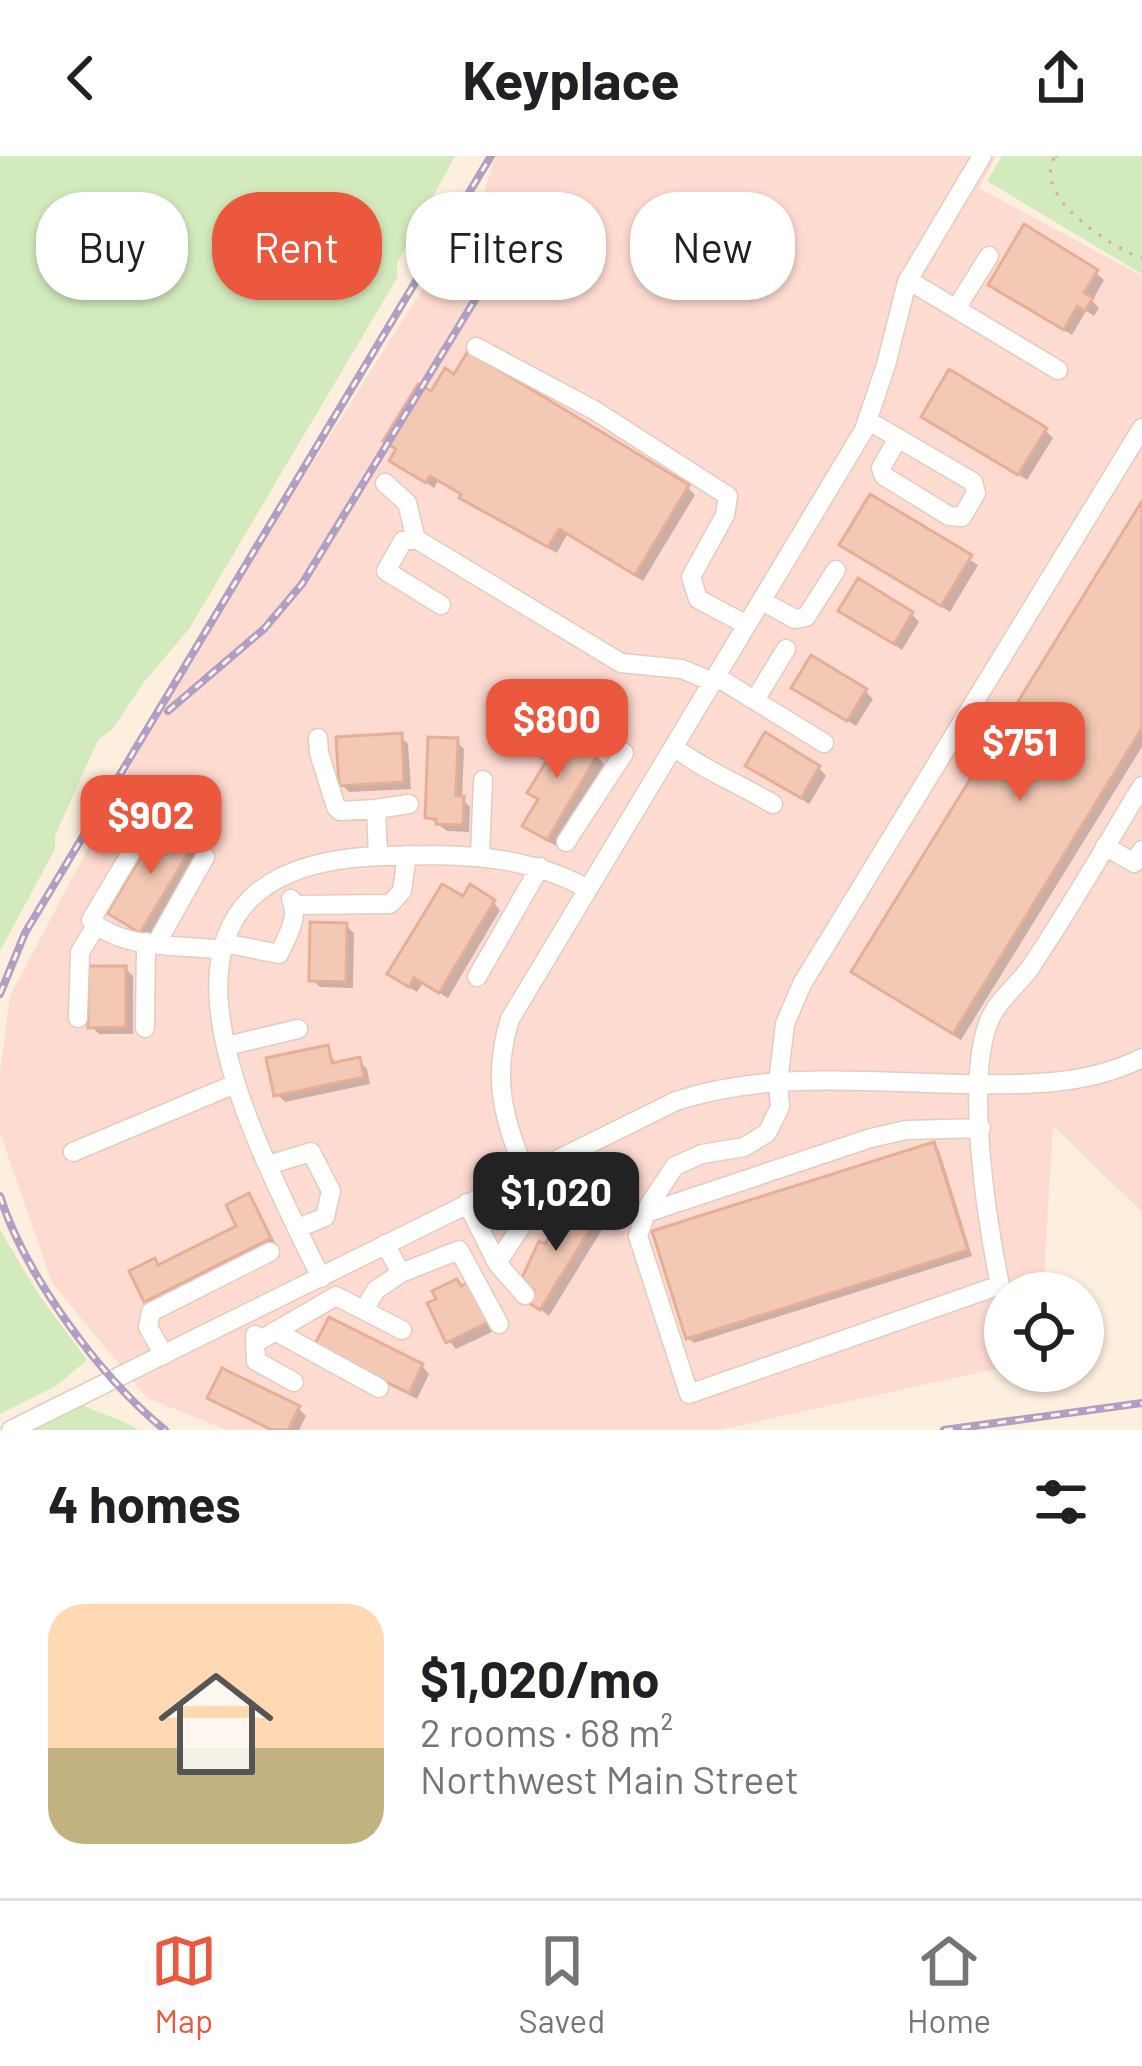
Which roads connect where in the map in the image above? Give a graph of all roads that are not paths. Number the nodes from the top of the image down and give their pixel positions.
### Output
1 (982, 156) edge
2 (988, 256) dead end
3 (908, 280) junction
4 (957, 307) junction
5 (476, 347) dead end
6 (1058, 370) dead end
7 (867, 420) junction
8 (1142, 428) edge
9 (898, 438) junction
10 (385, 483) dead end
11 (416, 539) junction
12 (836, 570) dead end
13 (762, 601) junction
14 (441, 604) dead end
15 (747, 625) junction
16 (787, 650) dead end
17 (715, 679) junction
18 (755, 700) junction
19 (586, 730) dead end
20 (318, 738) dead end
21 (824, 743) dead end
22 (674, 747) junction
23 (483, 780) dead end
24 (603, 786) junction
25 (1142, 786) edge
26 (410, 804) dead end
27 (773, 805) dead end
28 (638, 807) junction
29 (376, 809) junction
30 (148, 824) dead end
31 (566, 842) dead end
32 (1105, 846) junction
33 (1142, 850) edge
34 (406, 855) junction
35 (377, 856) junction
36 (480, 856) junction
37 (206, 857) dead end
38 (540, 866) junction
39 (279, 879) junction
40 (588, 889) junction
41 (295, 905) junction
42 (96, 926) junction
43 (151, 943) junction
44 (223, 947) junction
45 (477, 977) dead end
46 (78, 1018) dead end
47 (146, 1028) dead end
48 (298, 1029) dead end
49 (226, 1046) junction
50 (1142, 1058) edge
51 (778, 1082) junction
52 (236, 1084) junction
53 (981, 1084) junction
54 (981, 1128) junction
55 (73, 1153) dead end
56 (268, 1166) junction
57 (526, 1175) junction
58 (604, 1195) dead end
59 (467, 1203) junction
60 (646, 1213) junction
61 (298, 1228) junction
62 (385, 1244) junction
63 (270, 1252) dead end
64 (496, 1263) junction
65 (401, 1273) junction
66 (321, 1278) junction
67 (525, 1295) dead end
68 (364, 1310) junction
69 (248, 1313) junction
70 (500, 1324) dead end
71 (403, 1330) dead end
72 (275, 1331) junction
73 (257, 1342) junction
74 (164, 1354) junction
75 (294, 1382) dead end
76 (379, 1388) dead end
77 (11, 1430) edge

1 - 3 street
2 - 4 street
3 - 4 street
3 - 7 street
4 - 6 street
5 - 15 street
7 - 9 street
7 - 13 street
8 - 51 street
9 - 9 street
10 - 11 street
11 - 14 street
11 - 17 street
12 - 13 street
13 - 15 street
15 - 17 street
16 - 18 street
17 - 18 street
17 - 22 street
18 - 21 street
19 - 24 street
20 - 29 street
22 - 27 street
22 - 28 street
23 - 36 street
24 - 28 street
24 - 31 street
25 - 32 street
26 - 29 street
28 - 40 street
29 - 35 street
30 - 42 street
32 - 33 street
32 - 53 street
34 - 35 street
34 - 36 street
34 - 41 street
35 - 39 street
36 - 38 street
37 - 43 street
38 - 40 street
38 - 45 street
39 - 41 street
39 - 44 street
40 - 57 street
41 - 44 street
42 - 43 street
42 - 46 street
43 - 44 street
43 - 47 street
44 - 49 street
48 - 49 street
49 - 52 street
50 - 53 street
51 - 53 street
51 - 57 street
51 - 60 street
52 - 55 street
52 - 56 street
53 - 54 street
54 - 60 street
54 - 60 street
56 - 61 street
56 - 61 street
57 - 59 street
58 - 64 street
59 - 62 street
59 - 64 street
61 - 66 street
62 - 65 street
62 - 66 street
63 - 74 street
64 - 67 street
65 - 68 street
65 - 70 street
66 - 69 street
68 - 71 street
68 - 72 street
69 - 73 street
69 - 74 street
72 - 73 street
72 - 76 street
73 - 75 street
74 - 77 street

